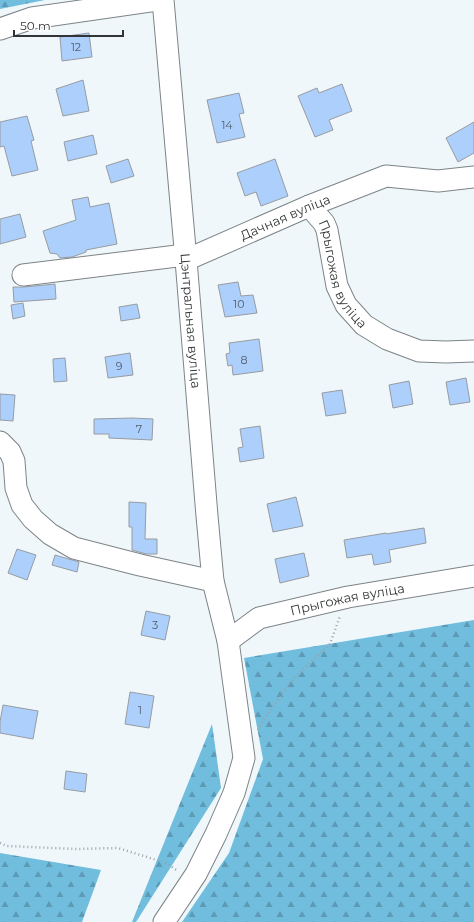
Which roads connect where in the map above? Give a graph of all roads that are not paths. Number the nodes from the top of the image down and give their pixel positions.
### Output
1 (157, 0) edge
2 (163, 0) edge
3 (0, 29) edge
4 (474, 177) edge
5 (308, 206) junction
6 (186, 258) junction
7 (23, 275) dead end
8 (474, 351) edge
9 (0, 442) edge
10 (474, 576) edge
11 (213, 582) junction
12 (228, 641) junction
13 (164, 922) edge

1 - 3 street
2 - 6 street, Цэнтральная вуліца
4 - 5 street, Дачная вуліца
5 - 6 street, Дачная вуліца
5 - 8 street, Прыгожая вуліца
6 - 7 street, Дачная вуліца
6 - 11 street, Цэнтральная вуліца
9 - 11 street
10 - 12 street, Прыгожая вуліца
11 - 12 street, Цэнтральная вуліца
12 - 13 street, Цэнтральная вуліца

